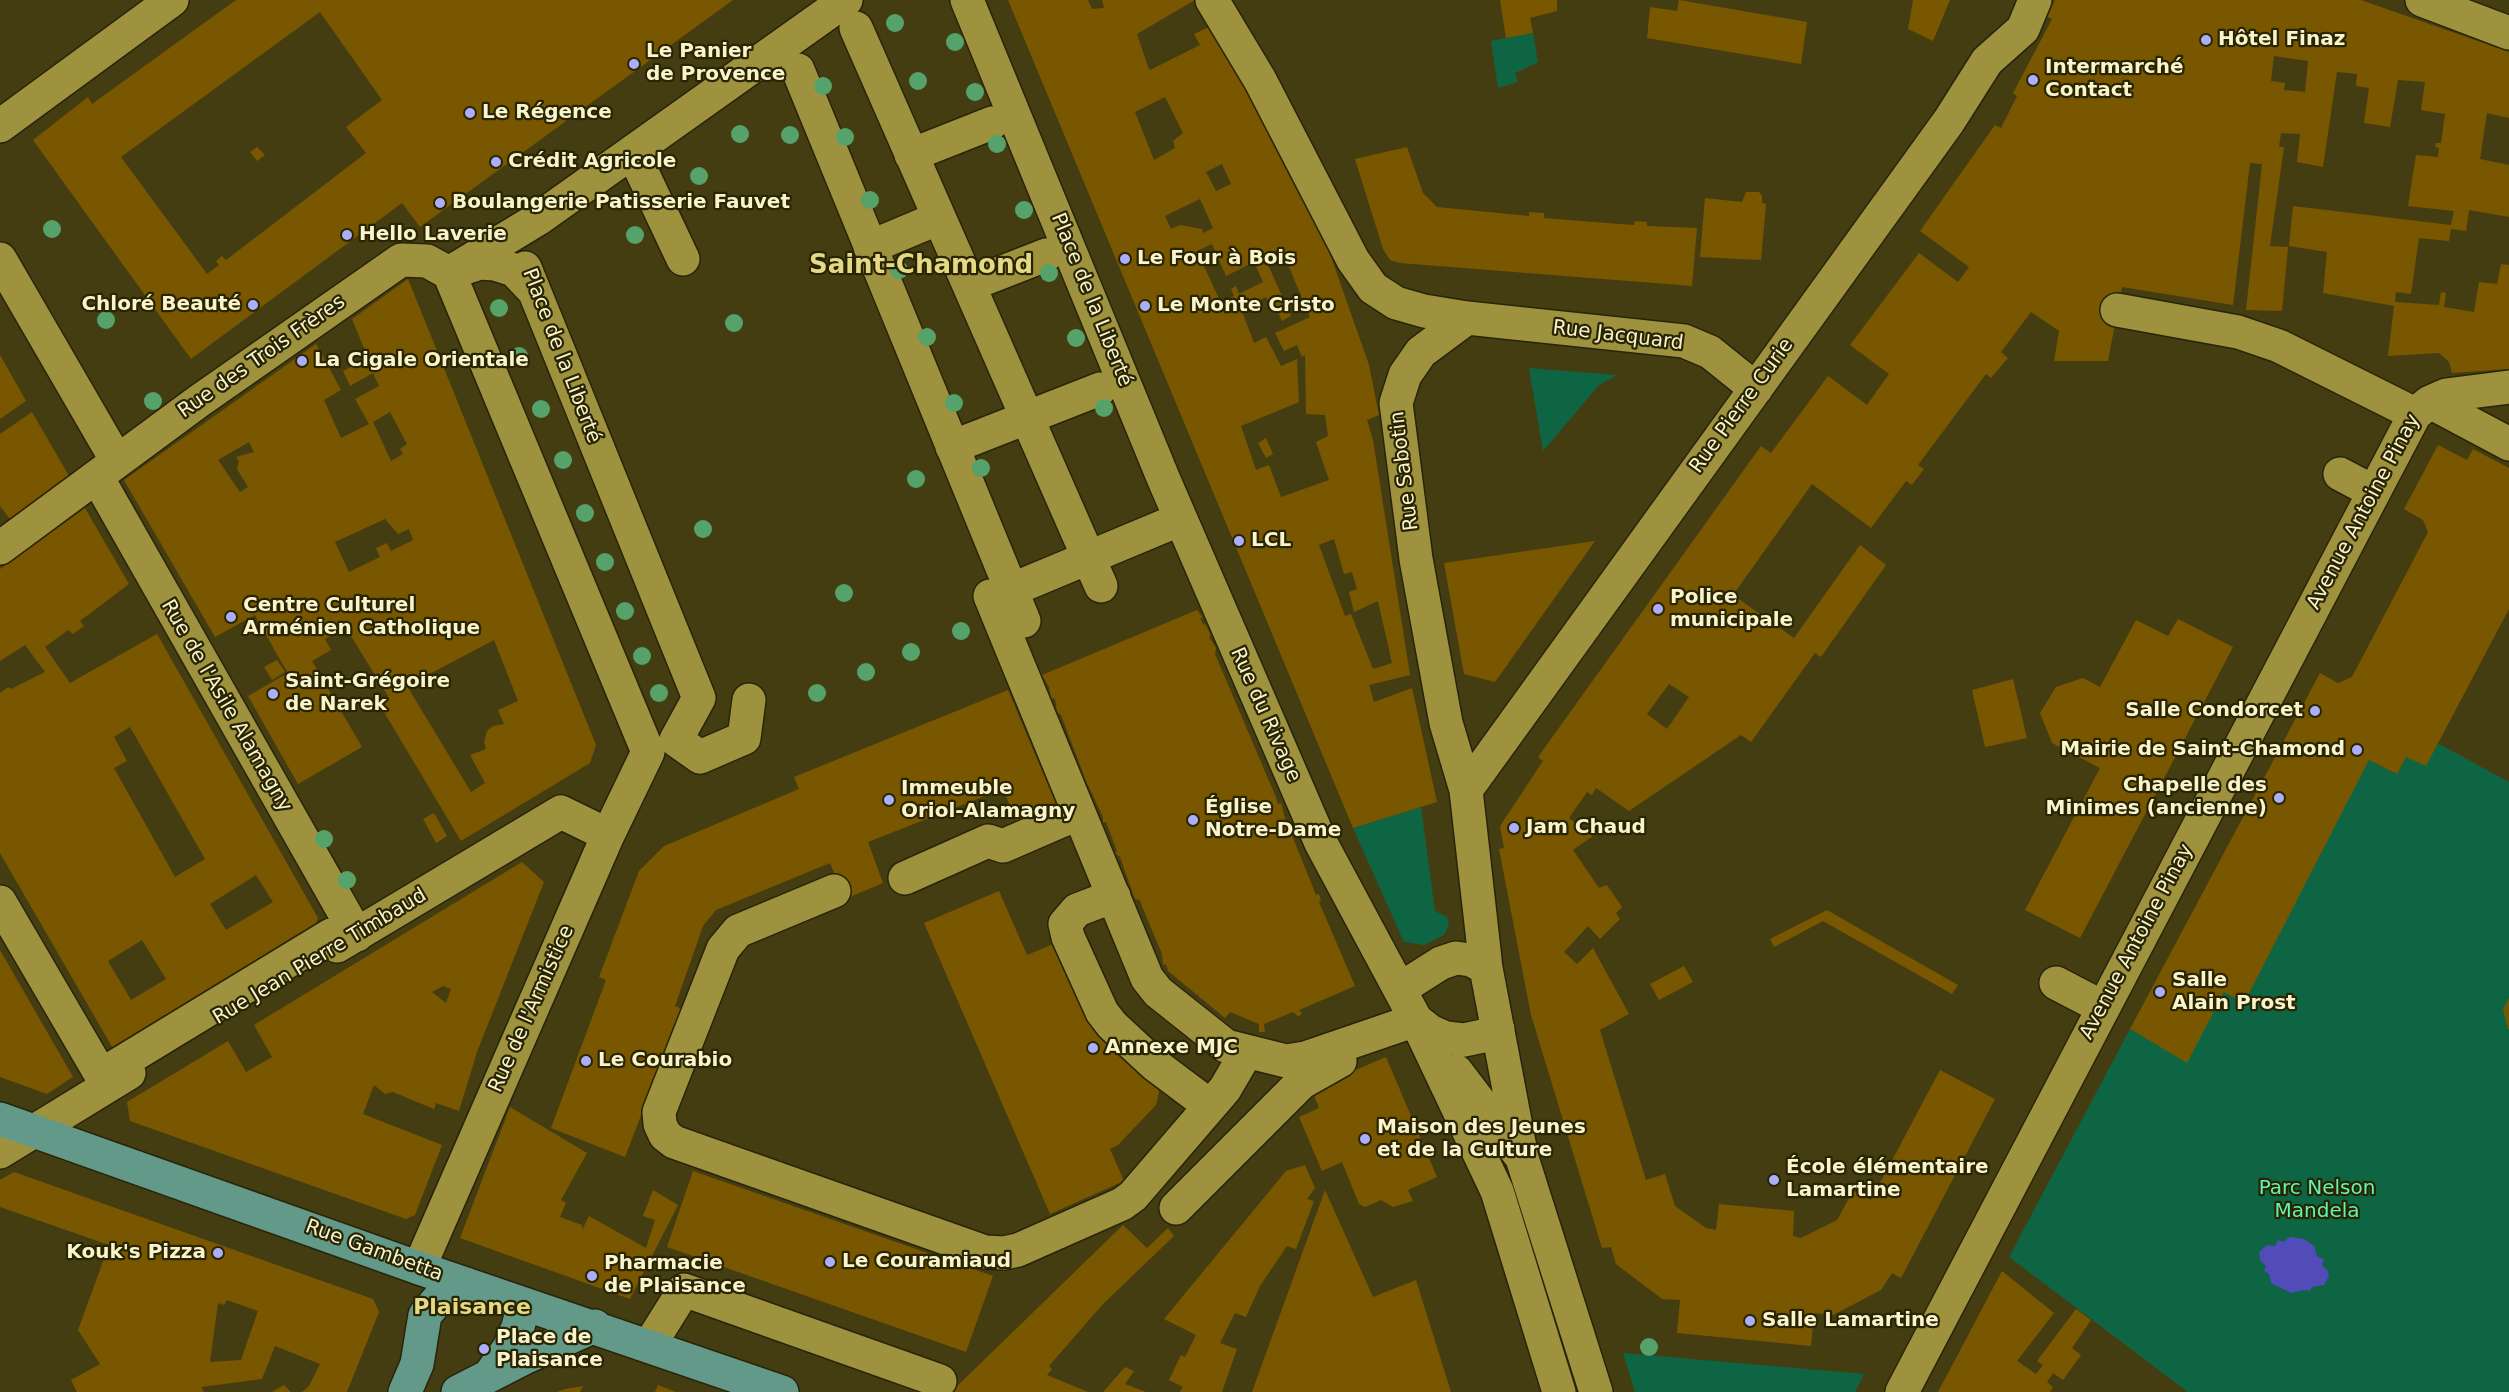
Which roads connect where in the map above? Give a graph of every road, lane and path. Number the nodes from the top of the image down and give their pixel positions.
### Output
1 (172, 0) edge
2 (967, 0) edge
3 (1212, 0) edge
4 (2422, 0) edge
5 (851, 14) edge
6 (2029, 14) edge
7 (2509, 33) edge
8 (798, 70) dead end
9 (992, 123) dead end
10 (0, 126) edge
11 (633, 153) junction
12 (911, 155) junction
13 (939, 218) junction
14 (538, 219) junction
15 (870, 247) junction
16 (1046, 255) dead end
17 (683, 258) dead end
18 (0, 259) edge
19 (449, 273) junction
20 (969, 285) junction
21 (531, 288) junction
22 (2117, 310) dead end
23 (1467, 318) junction
24 (2509, 387) edge
25 (1100, 389) dead end
26 (1756, 389) junction
27 (2422, 408) junction
28 (1027, 417) junction
29 (2509, 444) edge
30 (952, 447) junction
31 (107, 469) junction
32 (2340, 474) dead end
33 (2374, 492) junction
34 (1168, 524) dead end
35 (0, 548) edge
36 (1094, 571) junction
37 (1000, 593) junction
38 (1215, 601) joint
39 (1042, 664) dead end
40 (749, 700) dead end
41 (662, 746) junction
42 (1466, 790) junction
43 (1078, 809) junction
44 (608, 835) junction
45 (905, 878) dead end
46 (834, 891) dead end
47 (1114, 896) junction
48 (0, 902) edge
49 (357, 934) junction
50 (1486, 968) junction
51 (2056, 983) dead end
52 (1400, 989) junction
53 (2102, 1008) junction
54 (1416, 1020) junction
55 (1498, 1029) junction
56 (1346, 1044) junction
57 (1246, 1053) junction
58 (1210, 1106) junction
59 (0, 1119) edge
60 (34, 1131) junction
61 (0, 1152) edge
62 (1522, 1158) junction
63 (1176, 1208) dead end
64 (374, 1251) junction
65 (419, 1268) junction
66 (466, 1284) junction
67 (524, 1304) junction
68 (425, 1315) junction
69 (595, 1326) junction
70 (649, 1346) junction
71 (488, 1377) junction
72 (940, 1381) dead end
73 (405, 1392) edge
74 (458, 1392) edge
75 (782, 1392) edge
76 (1559, 1392) edge
77 (1596, 1392) edge
78 (1902, 1392) edge

1 - 10 street
2 - 38 street, Place de la Liberté
3 - 23 street
4 - 7 street
5 - 11 street
5 - 12 street
6 - 26 street, Rue Pierre Curie
8 - 15 street
9 - 12 street
11 - 14 street
11 - 17 street
12 - 13 street
13 - 15 street
13 - 20 street
14 - 19 street
14 - 21 street, Place de la Liberté
15 - 30 street
16 - 20 street
18 - 31 street, Rue de l'Asile Alamagny
19 - 21 street
19 - 31 street, Rue des Trois Frères
19 - 41 street
20 - 28 street
21 - 41 street, Place de la Liberté
22 - 27 street
23 - 26 street, Rue Jacquard
23 - 42 street, Rue Sabotin
24 - 27 street
25 - 28 street
26 - 42 street, Rue Pierre Curie
27 - 29 street
27 - 33 street, Avenue Antoine Pinay
28 - 30 street
28 - 36 street
30 - 37 street
31 - 35 street, Rue des Trois Frères
31 - 49 street, Rue de l'Asile Alamagny
32 - 33 street
33 - 53 street, Avenue Antoine Pinay
34 - 36 street
36 - 37 street
37 - 39 street
37 - 43 street
38 - 52 street, Rue du Rivage
40 - 41 street
41 - 44 street, Rue de l'Armistice
42 - 50 street, Rue Sabotin
43 - 45 street
43 - 47 street
44 - 49 street, Rue Jean Pierre Timbaud
44 - 65 street, Rue de l'Armistice
46 - 58 street
47 - 57 street
47 - 58 street
48 - 49 street
49 - 60 street, Rue Jean Pierre Timbaud
50 - 52 street
50 - 55 street
51 - 53 street
52 - 54 street, Rue du Rivage
53 - 78 street, Avenue Antoine Pinay
54 - 55 street
54 - 56 street
54 - 62 street
54 - 76 street
55 - 62 street
56 - 57 street
56 - 63 street
57 - 58 street
59 - 60 main road, Rue Gambetta
60 - 61 street, Rue Jean Pierre Timbaud
60 - 64 main road, Rue Gambetta
62 - 77 street
64 - 65 main road, Rue Gambetta
64 - 68 main road
65 - 66 main road, Rue Gambetta
66 - 67 main road, Rue Gambetta
66 - 68 main road
67 - 69 main road, Rue Gambetta
67 - 71 main road
68 - 73 main road
69 - 70 main road, Rue Gambetta
69 - 71 main road
70 - 72 street
70 - 75 main road, Rue Gambetta
71 - 74 main road

